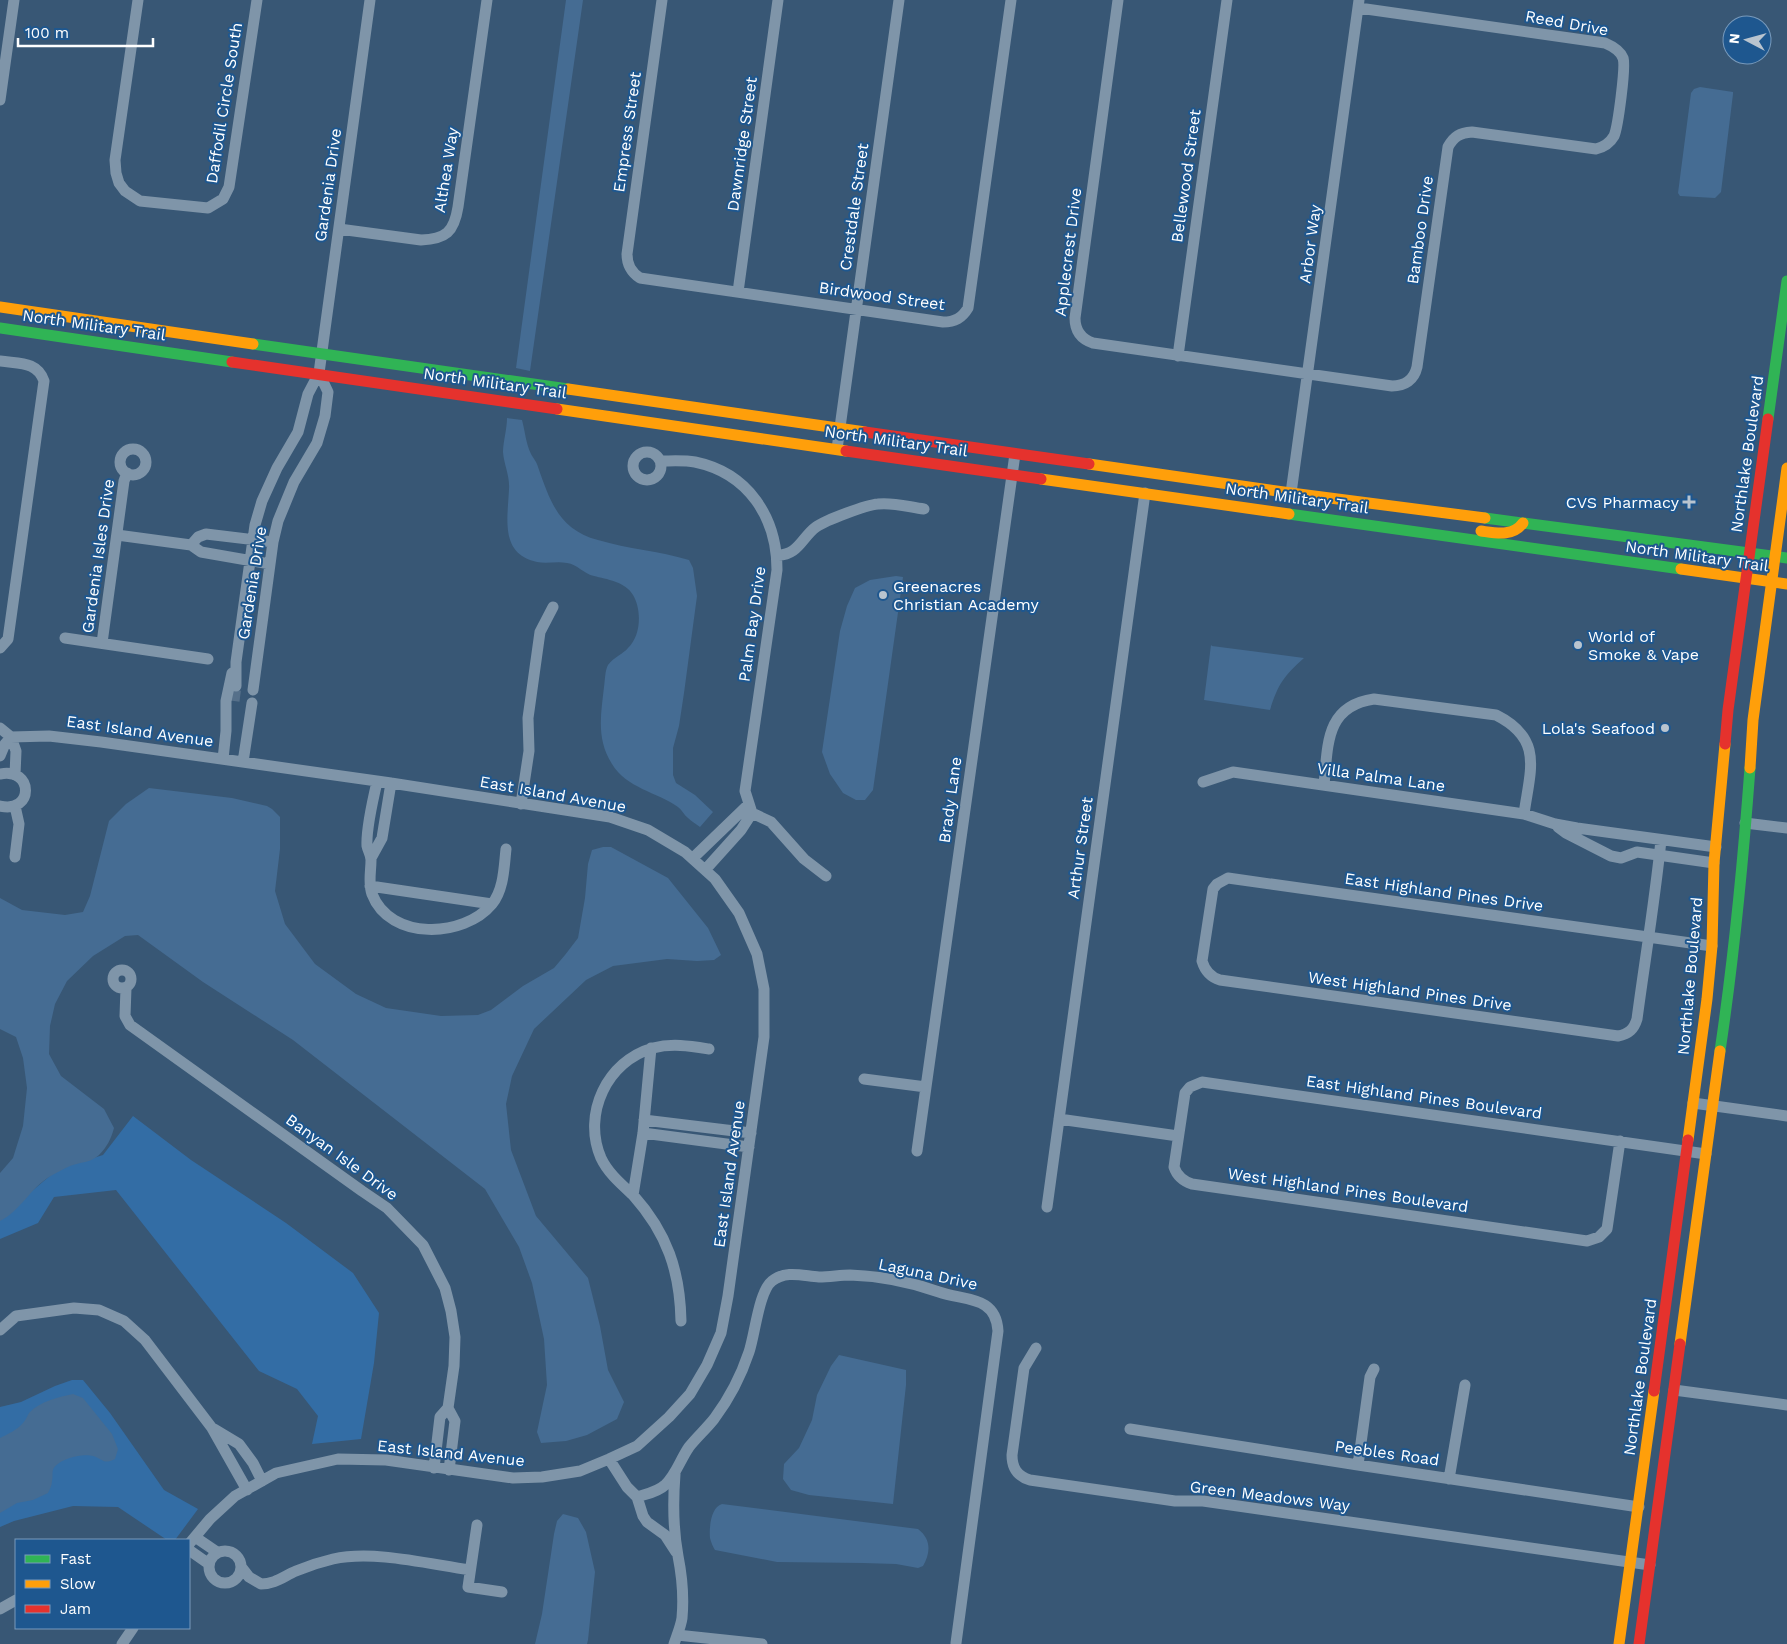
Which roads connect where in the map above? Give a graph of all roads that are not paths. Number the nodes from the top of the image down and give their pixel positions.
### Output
1 (14, 0) edge
2 (138, 0) edge
3 (257, 0) edge
4 (370, 0) edge
5 (487, 0) edge
6 (662, 0) edge
7 (778, 0) edge
8 (899, 0) edge
9 (1011, 0) edge
10 (1118, 0) edge
11 (1227, 0) edge
12 (1359, 4) edge
13 (0, 100) edge
14 (1608, 144) joint
15 (339, 230) junction
16 (630, 269) joint
17 (1787, 281) edge
18 (738, 292) junction
19 (0, 307) edge
20 (856, 309) junction
21 (0, 328) edge
22 (322, 354) junction
23 (1178, 356) junction
24 (0, 361) edge
25 (320, 374) junction
26 (1308, 374) junction
27 (840, 429) junction
28 (837, 449) junction
29 (1015, 454) junction
30 (660, 461) dead end
31 (1787, 468) edge
32 (127, 473) dead end
33 (1012, 474) junction
34 (1145, 493) junction
35 (1291, 493) junction
36 (1180, 498) junction
37 (924, 509) dead end
38 (1418, 510) junction
39 (1282, 512) junction
40 (1523, 523) junction
41 (1392, 528) junction
42 (117, 536) junction
43 (253, 540) junction
44 (273, 542) junction
45 (191, 545) junction
46 (1750, 554) junction
47 (777, 555) junction
48 (1781, 557) edge
49 (250, 559) junction
50 (270, 564) junction
51 (1746, 579) junction
52 (1771, 582) junction
53 (1787, 584) edge
54 (553, 608) dead end
55 (65, 638) dead end
56 (102, 643) junction
57 (0, 648) edge
58 (208, 659) dead end
59 (236, 662) junction
60 (256, 665) junction
61 (236, 686) tunnel mouth
62 (254, 690) dead end
63 (234, 701) tunnel mouth
64 (252, 703) dead end
65 (0, 728) edge
66 (226, 731) junction
67 (11, 737) junction
68 (246, 740) junction
69 (0, 756) edge
70 (223, 759) junction
71 (243, 762) junction
72 (265, 765) junction
73 (0, 774) edge
74 (15, 775) junction
75 (377, 782) junction
76 (1203, 782) dead end
77 (391, 783) junction
78 (1324, 786) junction
79 (521, 804) junction
80 (0, 806) edge
81 (16, 806) junction
82 (751, 808) junction
83 (1524, 814) junction
84 (1745, 823) junction
85 (1555, 824) junction
86 (1787, 828) edge
87 (1661, 840) junction
88 (1716, 847) junction
89 (506, 849) dead end
90 (1660, 855) junction
91 (14, 856) dead end
92 (371, 858) junction
93 (693, 858) junction
94 (1714, 863) junction
95 (705, 870) junction
96 (826, 876) dead end
97 (370, 886) junction
98 (492, 904) junction
99 (1207, 927) joint
100 (1648, 937) junction
101 (1712, 946) junction
102 (126, 988) dead end
103 (650, 1048) junction
104 (709, 1049) dead end
105 (864, 1079) dead end
106 (926, 1087) junction
107 (1694, 1103) junction
108 (1712, 1105) junction
109 (1787, 1116) edge
110 (644, 1120) junction
111 (1059, 1120) junction
112 (643, 1133) junction
113 (751, 1133) junction
114 (1178, 1136) junction
115 (1620, 1142) junction
116 (749, 1146) junction
117 (917, 1150) dead end
118 (1687, 1152) junction
119 (1706, 1154) junction
120 (633, 1196) junction
121 (1047, 1207) dead end
122 (681, 1321) dead end
123 (0, 1330) edge
124 (1036, 1348) dead end
125 (1374, 1369) dead end
126 (1465, 1385) dead end
127 (1674, 1390) junction
128 (1787, 1405) edge
129 (448, 1408) junction
130 (212, 1428) junction
131 (1130, 1429) dead end
132 (609, 1459) junction
133 (1358, 1465) junction
134 (434, 1468) junction
135 (448, 1470) junction
136 (675, 1474) junction
137 (1449, 1478) junction
138 (262, 1481) junction
139 (247, 1490) junction
140 (637, 1497) junction
141 (1639, 1507) junction
142 (476, 1525) dead end
143 (192, 1541) edge
144 (190, 1551) edge
145 (217, 1552) junction
146 (678, 1556) junction
147 (1630, 1562) junction
148 (209, 1564) junction
149 (1650, 1565) junction
150 (242, 1568) junction
151 (470, 1570) junction
152 (231, 1582) junction
153 (261, 1584) junction
154 (502, 1592) dead end
155 (15, 1601) edge
156 (0, 1609) edge
157 (132, 1629) edge
158 (675, 1639) edge
159 (122, 1644) edge
160 (762, 1644) edge
161 (954, 1644) edge
162 (1619, 1644) edge
163 (1639, 1644) edge

1 - 13 street
2 - 3 street, Daffodil Circle South
4 - 15 street, Gardenia Drive
5 - 15 street, Althea Way
6 - 16 street, Empress Street
7 - 18 street, Dawnridge Street
8 - 20 street, Crestdale Street
9 - 20 street, Birdwood Street
10 - 23 street, Applecrest Drive
11 - 23 street, Bellewood Street
12 - 14 street, Reed Drive
12 - 26 street, Arbor Way
14 - 26 street, Bamboo Drive
15 - 22 street, Gardenia Drive
16 - 18 street, Birdwood Street
17 - 46 main road, Northlake Boulevard
18 - 20 street, Birdwood Street
19 - 22 main road, North Military Trail
20 - 27 street, Crestdale Street
21 - 25 main road, North Military Trail
22 - 25 street, Gardenia Drive
22 - 27 main road, North Military Trail
23 - 26 street, Applecrest Drive
24 - 57 street
25 - 28 main road, North Military Trail
25 - 43 street, Gardenia Drive
25 - 44 street, Gardenia Drive
26 - 35 street, Arbor Way
27 - 28 street, Crestdale Street
27 - 29 main road, North Military Trail
28 - 33 main road, North Military Trail
29 - 33 street, Brady Lane
29 - 35 main road, North Military Trail
30 - 47 street, Palm Bay Drive
31 - 48 main road
32 - 42 street, Gardenia Isles Drive
33 - 34 main road, North Military Trail
33 - 106 street, Brady Lane
34 - 36 main road, North Military Trail
34 - 111 street, Arthur Street
35 - 36 main road
35 - 38 main road, North Military Trail
36 - 39 main road, North Military Trail
37 - 47 street
38 - 39 main road
38 - 40 main road, North Military Trail
39 - 41 main road, North Military Trail
40 - 41 main road
40 - 46 main road, North Military Trail
41 - 51 main road, North Military Trail
42 - 45 street
42 - 56 street, Gardenia Isles Drive
43 - 44 street
43 - 45 street
43 - 49 street, Gardenia Drive
44 - 50 street, Gardenia Drive
45 - 49 street
46 - 48 main road, North Military Trail
46 - 51 main road, Northlake Boulevard
47 - 82 street, Palm Bay Drive
48 - 52 main road
49 - 50 street
49 - 59 street, Gardenia Drive
50 - 60 street, Gardenia Drive
51 - 52 main road, North Military Trail
51 - 88 main road, Northlake Boulevard
52 - 53 main road, North Military Trail
52 - 84 main road
54 - 79 street
55 - 56 street, Gardenia Isles Drive
56 - 58 street, Gardenia Isles Drive
59 - 60 street
59 - 61 street, Gardenia Drive
59 - 66 street, Gardenia Drive
60 - 62 street, Gardenia Drive
63 - 66 street, Gardenia Drive
64 - 68 street
65 - 67 street
66 - 70 street, Gardenia Drive
67 - 69 street
67 - 70 street, East Island Avenue
67 - 74 street
68 - 71 street
68 - 72 street
70 - 71 street, East Island Avenue
71 - 72 street, East Island Avenue
72 - 75 street, East Island Avenue
73 - 74 street
74 - 81 street
75 - 77 street, East Island Avenue
75 - 92 street
76 - 78 street, Villa Palma Lane
77 - 79 street, East Island Avenue
77 - 92 street
78 - 83 street, Villa Palma Lane
78 - 83 street
79 - 93 street, East Island Avenue
80 - 81 street
81 - 91 street
82 - 93 street
82 - 95 street
82 - 96 street
83 - 85 street, Villa Palma Lane
84 - 86 street
84 - 108 main road
85 - 87 street, Villa Palma Lane
85 - 90 street, Villa Palma Lane
87 - 88 street, Villa Palma Lane
87 - 90 street, West Highland Pines Drive
88 - 94 main road, Northlake Boulevard
89 - 98 street
90 - 94 street, Villa Palma Lane
90 - 100 street, West Highland Pines Drive
92 - 97 street
93 - 95 street, East Island Avenue
94 - 101 main road, Northlake Boulevard
95 - 113 street, East Island Avenue
97 - 98 street
97 - 98 street
99 - 100 street, East Highland Pines Drive
99 - 100 street, West Highland Pines Drive
100 - 101 street, East Highland Pines Drive
101 - 107 main road, Northlake Boulevard
102 - 129 street, Banyan Isle Drive
103 - 104 street
103 - 110 street
103 - 120 street
105 - 106 street
106 - 117 street, Brady Lane
107 - 108 street
107 - 118 main road, Northlake Boulevard
108 - 109 street
108 - 119 main road
110 - 112 street
110 - 113 street
111 - 114 street
111 - 121 street, Arthur Street
112 - 116 street
112 - 120 street
113 - 116 street, East Island Avenue
114 - 115 street, East Highland Pines Boulevard
114 - 115 street, West Highland Pines Boulevard
115 - 118 street, East Highland Pines Boulevard
116 - 132 street, East Island Avenue
118 - 119 street, East Highland Pines Boulevard
118 - 141 main road, Northlake Boulevard
119 - 127 main road
120 - 122 street
123 - 130 street
124 - 147 street, Green Meadows Way
125 - 133 street
126 - 137 street
127 - 128 street
127 - 149 main road
129 - 134 street, Banyan Isle Drive
129 - 135 street, Banyan Isle Drive
130 - 138 street
130 - 139 street
131 - 133 street, Peebles Road
132 - 135 street, East Island Avenue
132 - 140 street
133 - 137 street, Peebles Road
134 - 135 street, East Island Avenue
134 - 138 street, East Island Avenue
136 - 140 street, Laguna Drive
136 - 146 street
136 - 161 street, Laguna Drive
137 - 141 street, Peebles Road
138 - 139 street, East Island Avenue
139 - 143 street, East Island Avenue
140 - 146 street
141 - 147 main road, Northlake Boulevard
142 - 151 street
143 - 145 street
144 - 148 street
145 - 148 street
145 - 150 street
146 - 158 street
147 - 149 street, Green Meadows Way
147 - 162 main road, Northlake Boulevard
148 - 152 street
149 - 163 main road
150 - 152 street
150 - 153 street
151 - 153 street
151 - 154 street
152 - 153 street
155 - 156 street
157 - 159 street
158 - 160 street

